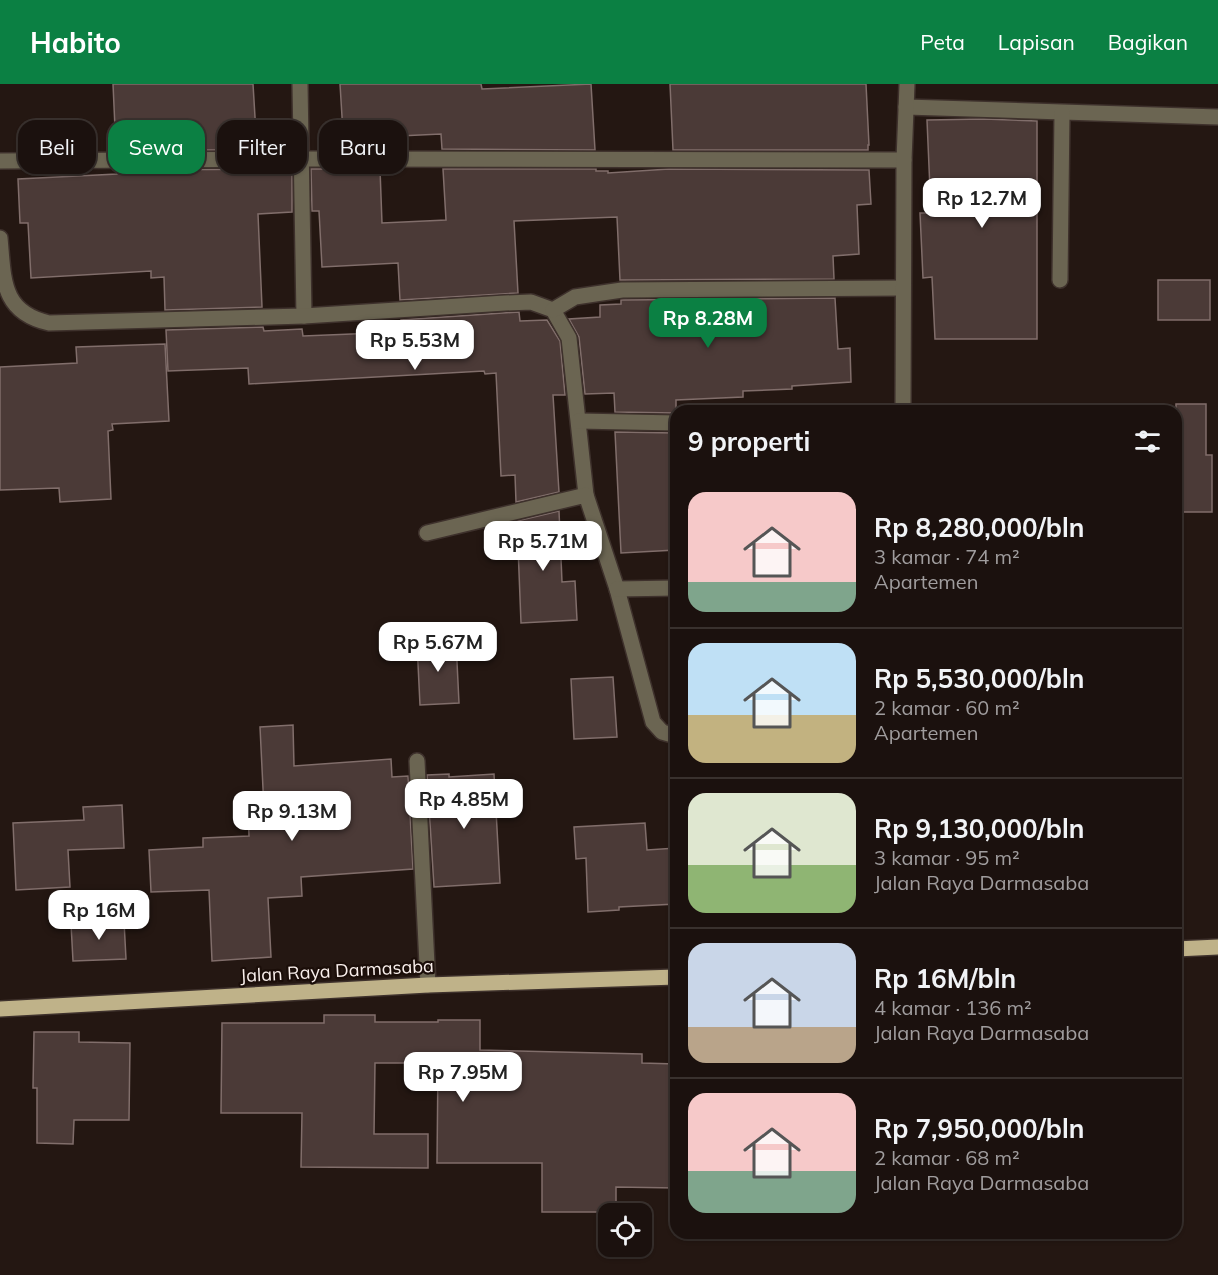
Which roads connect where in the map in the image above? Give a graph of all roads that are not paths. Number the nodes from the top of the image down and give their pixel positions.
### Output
1 (300, 84) edge
2 (907, 84) edge
3 (906, 107) junction
4 (1062, 113) junction
5 (1218, 117) edge
6 (301, 120) edge
7 (307, 159) edge
8 (217, 160) edge
9 (904, 160) junction
10 (0, 161) edge
11 (302, 174) edge
12 (0, 238) edge
13 (1060, 280) dead end
14 (903, 288) junction
15 (553, 310) junction
16 (304, 316) junction
17 (903, 405) edge
18 (579, 421) junction
19 (670, 423) edge
20 (586, 495) junction
21 (427, 533) dead end
22 (670, 588) edge
23 (617, 589) junction
24 (670, 734) edge
25 (417, 761) dead end
26 (1218, 947) edge
27 (1182, 949) edge
28 (670, 977) edge
29 (428, 985) junction
30 (0, 1009) edge

1 - 6 street
2 - 3 street
3 - 4 street
3 - 9 street
4 - 5 street
4 - 13 street
7 - 9 street
8 - 10 street
9 - 14 street
11 - 16 street
12 - 16 street
14 - 15 street
14 - 17 street
15 - 16 street
15 - 18 street
18 - 19 street
18 - 20 street
20 - 21 street
20 - 23 street
22 - 23 street
23 - 24 street
25 - 29 street
26 - 27 main road
28 - 29 main road, Jalan Raya Darmasaba
29 - 30 main road, Jalan Raya Darmasaba

